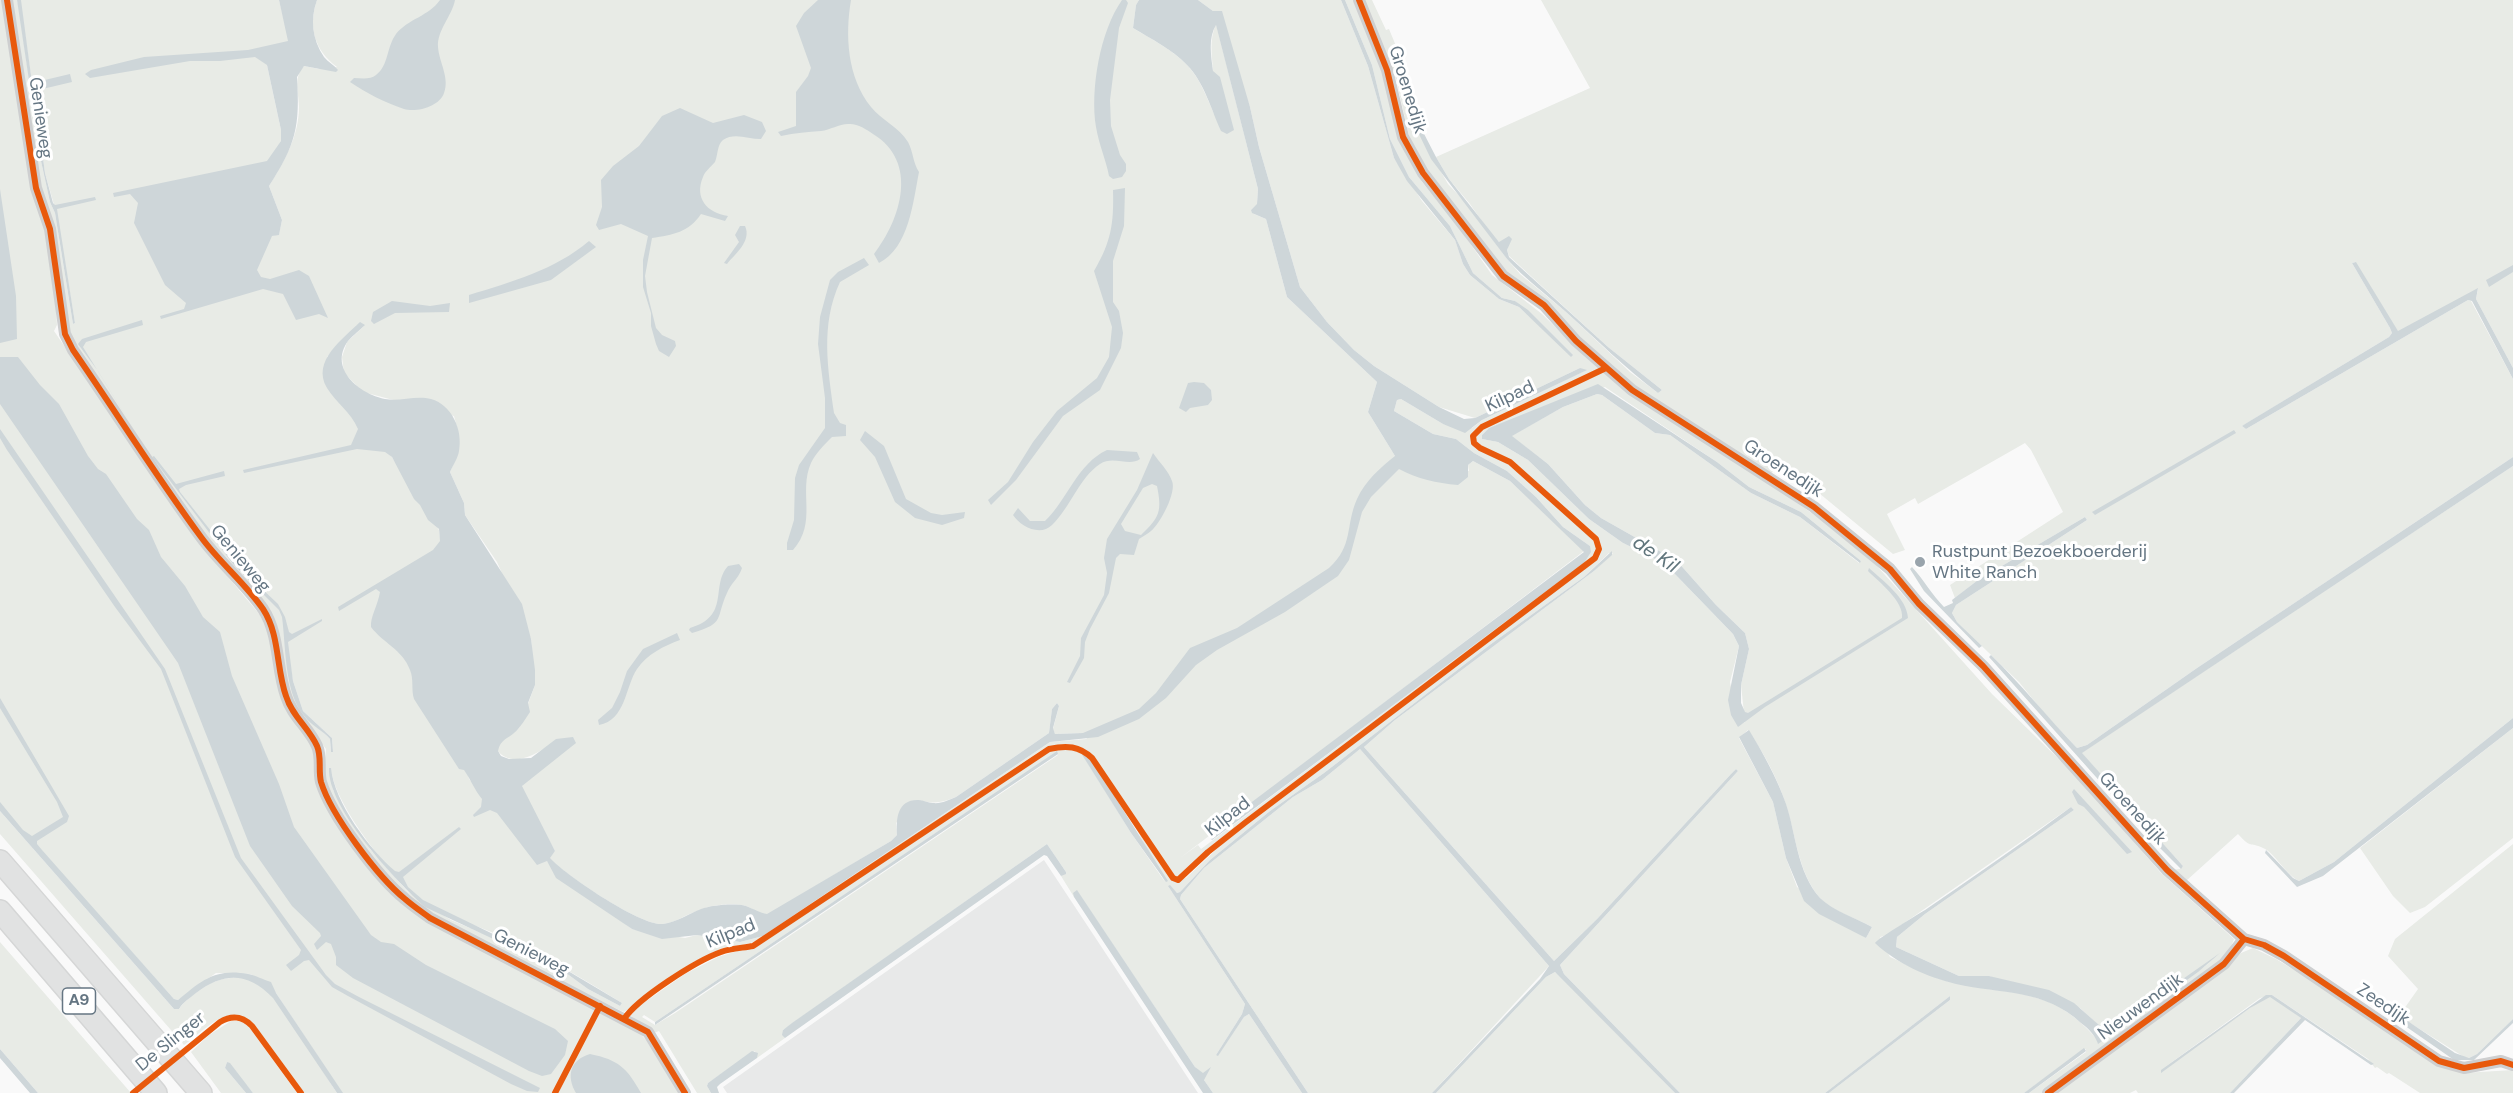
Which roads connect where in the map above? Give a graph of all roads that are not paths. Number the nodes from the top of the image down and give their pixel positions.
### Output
1 (7, 0) edge
2 (1359, 0) edge
3 (0, 861) edge
4 (0, 911) edge
5 (2244, 939) junction
6 (2513, 1065) edge
7 (156, 1093) edge
8 (201, 1093) edge
9 (685, 1093) edge
10 (2048, 1093) edge

1 - 9 street, Genieweg
2 - 5 street, Groenedijk
3 - 8 highway, A9
4 - 7 highway, A9
5 - 6 street, Zeedijk
5 - 10 street, Nieuwendijk

